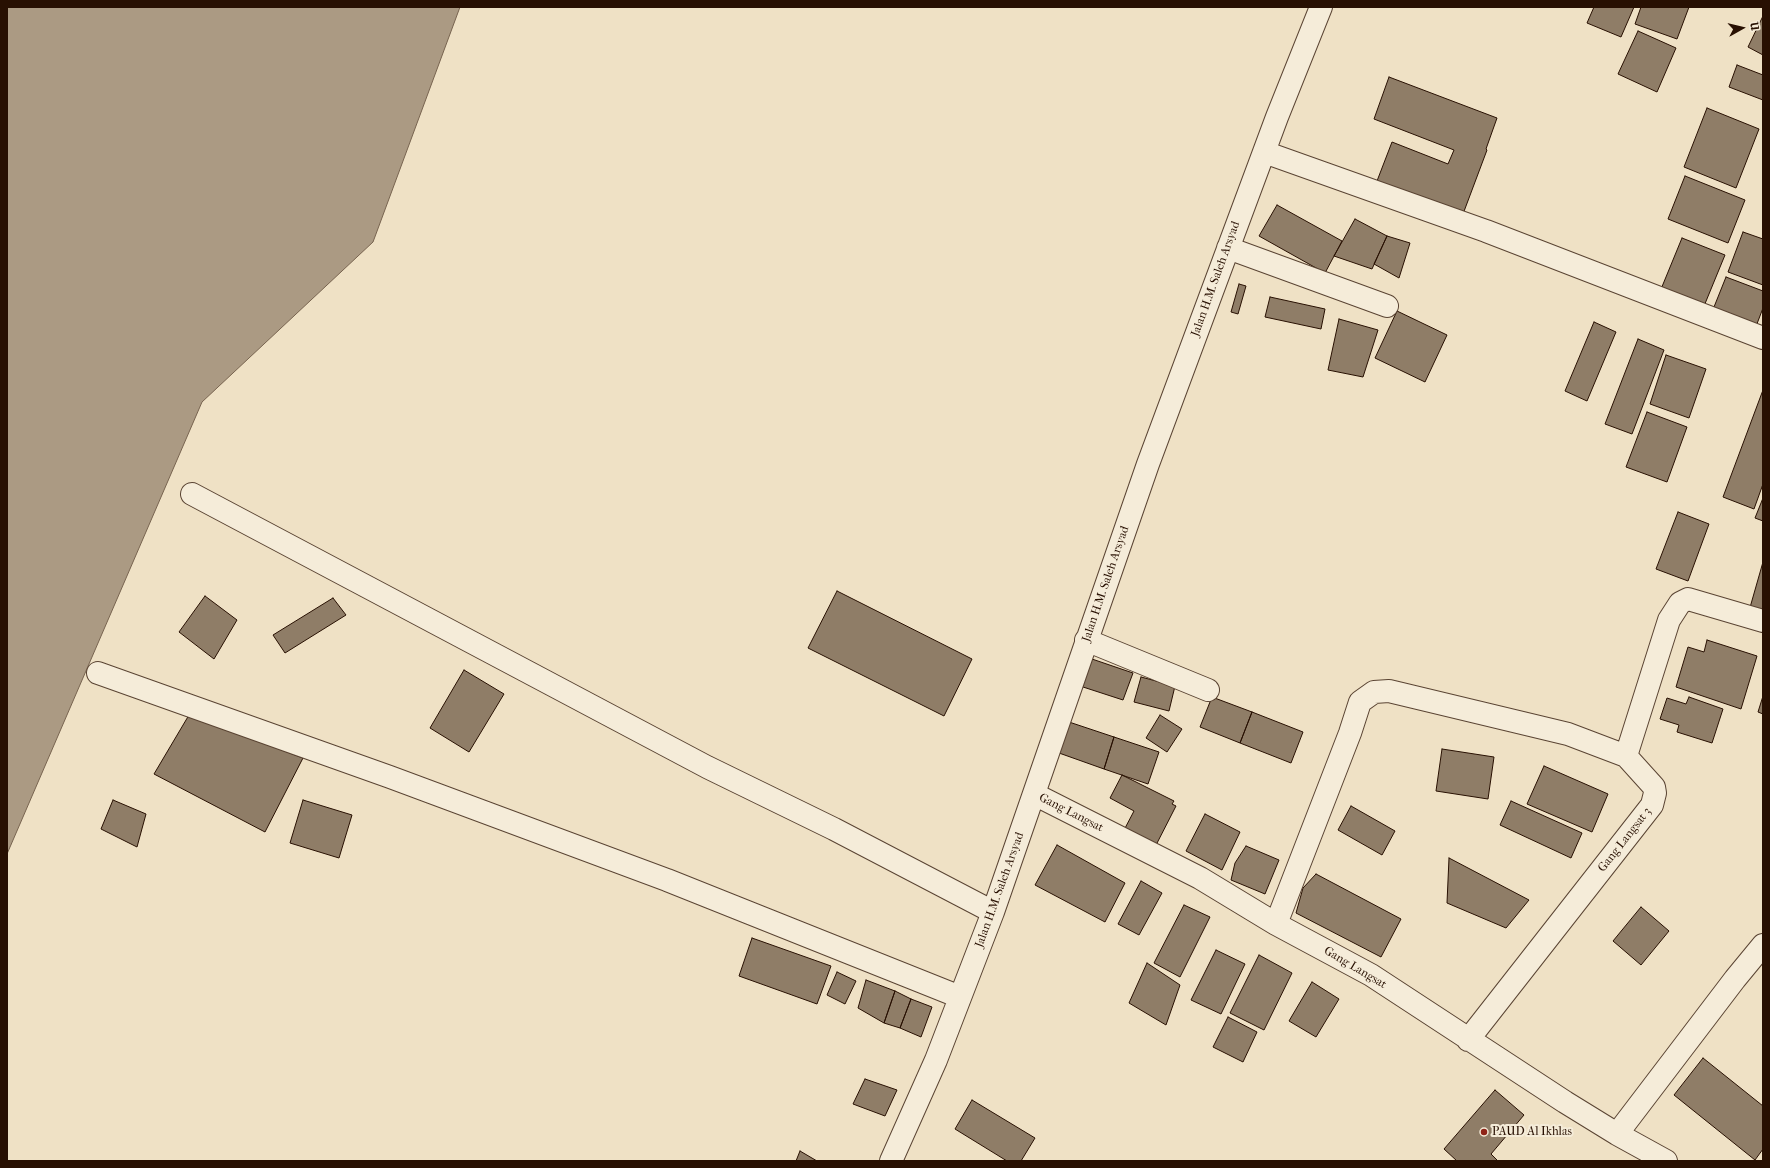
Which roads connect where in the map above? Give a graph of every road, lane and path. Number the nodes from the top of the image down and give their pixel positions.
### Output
1 (1321, 7) edge
2 (1264, 152) junction
3 (1228, 248) junction
4 (1387, 306) dead end
5 (1763, 338) edge
6 (192, 494) dead end
7 (1763, 621) edge
8 (1086, 640) junction
9 (98, 673) dead end
10 (1208, 690) dead end
11 (1626, 756) junction
12 (1034, 794) junction
13 (993, 912) junction
14 (1276, 924) junction
15 (1763, 945) edge
16 (960, 997) junction
17 (1468, 1040) junction
18 (1618, 1134) junction
19 (891, 1161) edge
20 (1666, 1161) edge

1 - 2 street, Jalan H.M. Saleh Arsyad
2 - 3 street, Jalan H.M. Saleh Arsyad
2 - 5 street
3 - 4 street
3 - 8 street, Jalan H.M. Saleh Arsyad
6 - 13 street
7 - 11 street
8 - 10 street
8 - 12 street, Jalan H.M. Saleh Arsyad
9 - 16 street
11 - 14 street
11 - 17 street, Gang Langsat 3
12 - 13 street, Jalan H.M. Saleh Arsyad
12 - 14 street, Gang Langsat
13 - 16 street, Jalan H.M. Saleh Arsyad
14 - 17 street, Gang Langsat
15 - 18 street
16 - 19 street, Jalan H.M. Saleh Arsyad
17 - 18 street, Gang Langsat
18 - 20 street, Gang Langsat

